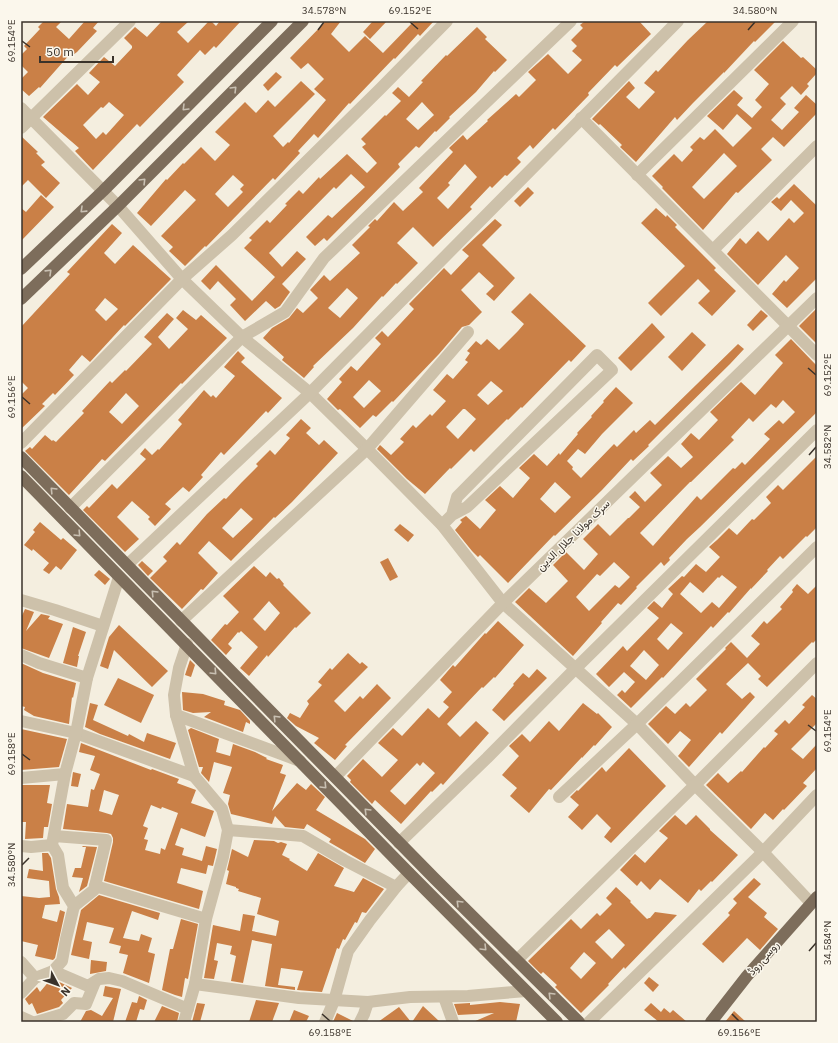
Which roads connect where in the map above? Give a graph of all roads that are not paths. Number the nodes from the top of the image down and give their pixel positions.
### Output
1 (130, 21) edge
2 (272, 21) edge
3 (303, 21) edge
4 (447, 21) edge
5 (571, 21) edge
6 (678, 21) edge
7 (793, 21) edge
8 (21, 108) edge
9 (31, 118) junction
10 (581, 118) junction
11 (21, 128) edge
12 (817, 146) edge
13 (636, 175) junction
14 (103, 190) junction
15 (118, 206) junction
16 (713, 250) junction
17 (21, 269) edge
18 (182, 279) junction
19 (817, 298) edge
20 (21, 299) edge
21 (789, 325) junction
22 (468, 332) dead end
23 (242, 337) junction
24 (817, 355) edge
25 (310, 393) junction
26 (817, 430) edge
27 (21, 444) edge
28 (367, 449) junction
29 (21, 457) edge
30 (21, 476) edge
31 (70, 508) junction
32 (452, 515) junction
33 (442, 525) junction
34 (817, 546) edge
35 (127, 565) junction
36 (119, 577) junction
37 (21, 600) edge
38 (503, 603) junction
39 (181, 621) junction
40 (103, 626) junction
41 (187, 644) junction
42 (21, 655) edge
43 (817, 663) edge
44 (575, 669) junction
45 (88, 678) junction
46 (176, 716) junction
47 (21, 721) edge
48 (637, 724) junction
49 (76, 733) junction
50 (301, 743) junction
51 (291, 752) junction
52 (300, 761) junction
53 (318, 761) junction
54 (308, 770) junction
55 (65, 774) junction
56 (194, 776) junction
57 (335, 777) junction
58 (21, 778) edge
59 (695, 785) junction
60 (817, 795) edge
61 (559, 797) dead end
62 (228, 830) junction
63 (53, 840) junction
64 (399, 843) junction
65 (21, 846) edge
66 (763, 852) junction
67 (409, 873) junction
68 (95, 886) junction
69 (396, 887) junction
70 (814, 900) edge
71 (74, 906) junction
72 (206, 919) junction
73 (517, 960) junction
74 (21, 962) edge
75 (54, 971) junction
76 (35, 978) junction
77 (94, 982) junction
78 (195, 984) junction
79 (526, 991) junction
80 (21, 993) edge
81 (444, 997) junction
82 (334, 1001) junction
83 (368, 1002) junction
84 (188, 1009) junction
85 (21, 1017) edge
86 (450, 1021) edge
87 (32, 1022) edge
88 (36, 1022) edge
89 (184, 1022) edge
90 (325, 1022) edge
91 (360, 1022) edge
92 (557, 1022) edge
93 (579, 1022) edge
94 (589, 1022) edge
95 (711, 1022) edge

1 - 9 street
2 -> 14 main road
15 -> 3 main road
4 - 18 street
5 - 23 street
6 - 10 street
7 - 13 street
8 - 9 street
9 - 11 street
9 - 14 street
10 - 13 street
10 - 25 street
12 - 16 street
13 - 16 street
14 - 15 street
14 -> 17 main road
15 - 18 street
20 -> 15 main road
16 - 21 street
18 - 23 street
18 - 27 street
19 - 21 street, سرک مولانا جلال الدین
21 - 24 street
21 - 38 street, سرک مولانا جلال الدین
22 - 28 street
23 - 25 street
23 - 31 street
25 - 28 street
25 - 35 street
26 - 44 street
28 - 33 street
28 - 39 street
31 -> 29 main road
30 -> 36 main road
31 - 35 main road
32 - 32 street
32 - 33 street
33 - 38 street
34 - 48 street
39 -> 35 main road
36 - 40 street
36 - 41 main road
37 - 40 street
38 - 44 street
38 - 57 street, سرک مولانا جلال الدین
50 -> 39 main road
40 - 45 street
41 - 46 street
41 -> 51 main road
42 - 45 street
43 - 59 street
44 - 48 street
44 - 64 street
45 - 49 street
46 - 52 street
46 - 56 street
47 - 49 street
48 - 59 street
48 - 61 street
49 - 55 street
49 - 56 street
50 - 51 main road
50 - 53 main road
51 - 52 main road
52 - 54 main road
53 - 54 main road
53 - 57 main road
54 -> 67 main road
55 - 58 street
55 - 63 street
56 - 62 street
64 -> 57 main road
59 - 66 street
59 - 73 street
60 - 66 street
62 - 69 street
62 - 72 street
63 - 65 street
63 - 68 street
63 - 71 street
73 -> 64 main road
66 - 70 street
66 - 94 street
67 - 69 street
67 -> 79 main road
68 - 71 street
68 - 72 street
69 - 82 street
70 - 95 main road, روسی روڈ
71 - 75 street
72 - 78 street
93 -> 73 main road
74 - 76 street
75 - 76 street
75 - 77 street
76 - 80 street
77 - 84 street
77 - 88 street
78 - 82 street
78 - 84 street
79 - 81 street
79 - 92 main road
81 - 83 street
81 - 86 street
82 - 83 street
82 - 90 street
83 - 91 street
84 - 89 street
85 - 87 street

